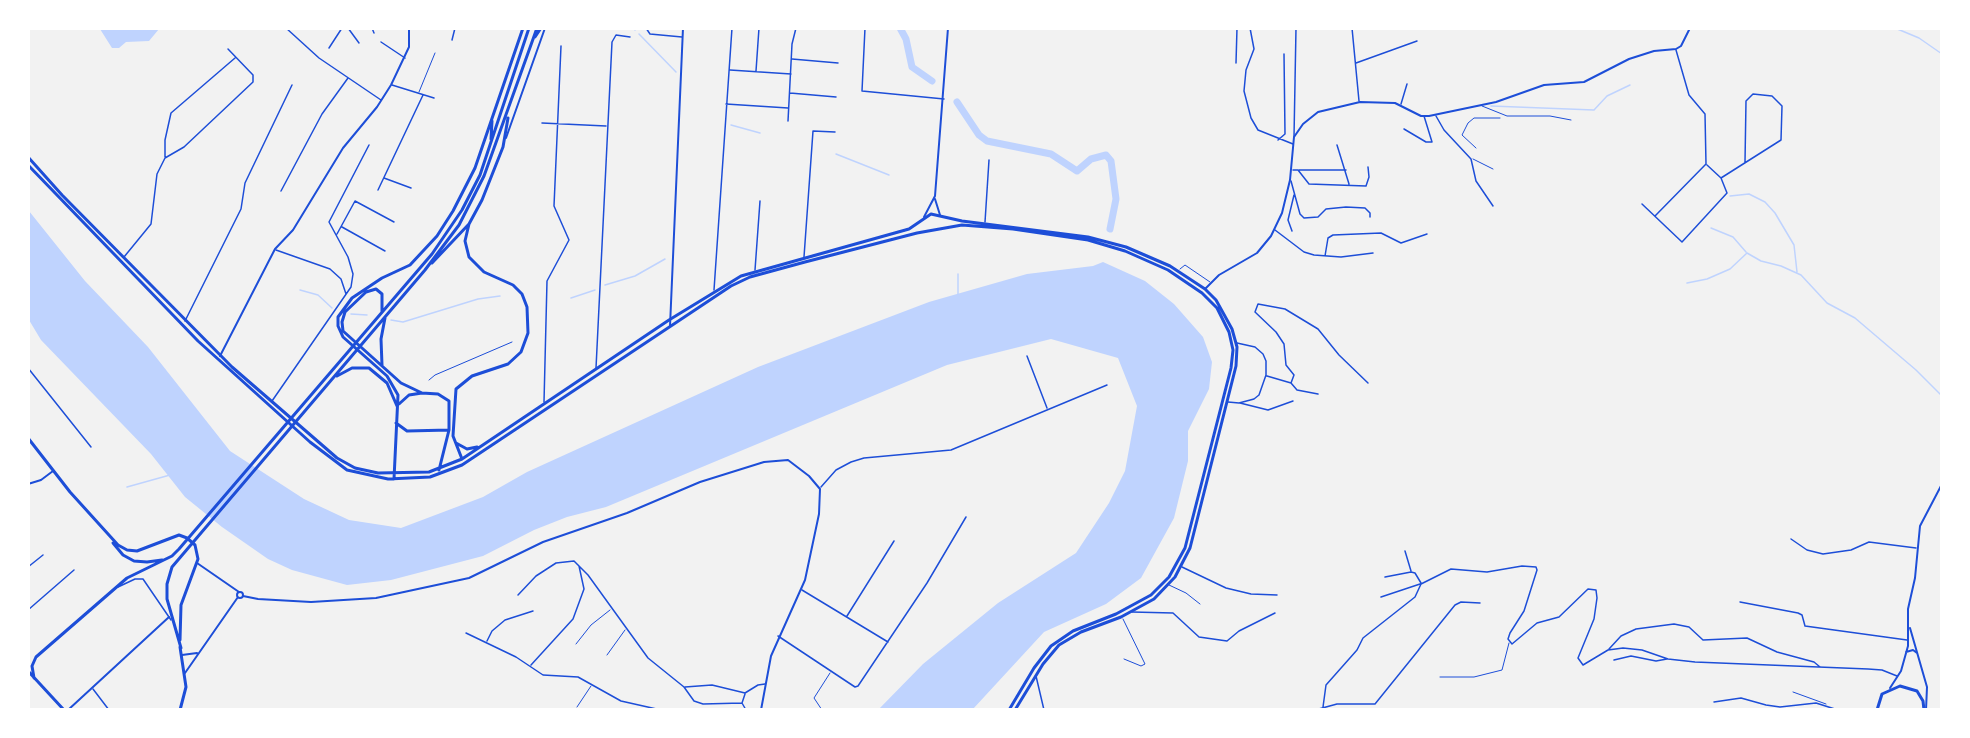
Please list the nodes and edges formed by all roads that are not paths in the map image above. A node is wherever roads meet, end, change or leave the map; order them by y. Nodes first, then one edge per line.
1 (342, 28) edge
2 (348, 28) edge
3 (372, 28) edge
4 (409, 28) edge
5 (455, 28) edge
6 (529, 28) edge
7 (541, 28) edge
8 (646, 28) edge
9 (683, 28) edge
10 (732, 28) edge
11 (759, 28) edge
12 (796, 28) edge
13 (865, 28) edge
14 (948, 28) edge
15 (1237, 28) edge
16 (1250, 28) edge
17 (1296, 28) edge
18 (1352, 28) edge
19 (1690, 28) edge
20 (288, 29) edge
21 (523, 29) edge
22 (375, 33) dead end
23 (630, 37) dead end
24 (683, 37) junction
25 (452, 40) dead end
26 (1417, 41) dead end
27 (381, 42) dead end
28 (359, 43) dead end
29 (561, 46) dead end
30 (329, 48) dead end
31 (228, 49) dead end
32 (1676, 49) junction
33 (435, 52) dead end
34 (1284, 54) dead end
35 (235, 58) junction
36 (405, 58) junction
37 (792, 59) junction
38 (838, 63) dead end
39 (1236, 63) dead end
40 (1355, 63) junction
41 (729, 70) junction
42 (756, 72) junction
43 (791, 74) junction
44 (348, 78) junction
45 (1407, 84) dead end
46 (292, 85) dead end
47 (391, 85) junction
48 (789, 93) junction
49 (418, 94) junction
50 (423, 95) junction
51 (836, 97) dead end
52 (434, 98) dead end
53 (944, 99) junction
54 (382, 101) junction
55 (1359, 102) junction
56 (726, 104) junction
57 (1401, 104) junction
58 (1480, 104) junction
59 (509, 108) junction
60 (788, 108) junction
61 (1436, 115) junction
62 (493, 117) junction
63 (1424, 117) junction
64 (1500, 118) dead end
65 (1571, 120) dead end
66 (788, 121) dead end
67 (542, 123) dead end
68 (559, 123) junction
69 (607, 126) junction
70 (1404, 129) dead end
71 (834, 132) dead end
72 (1294, 137) junction
73 (1278, 140) junction
74 (491, 142) junction
75 (1293, 144) junction
76 (369, 145) dead end
77 (1337, 145) dead end
78 (503, 147) junction
79 (1476, 148) dead end
80 (28, 157) edge
81 (165, 158) junction
82 (1471, 159) junction
83 (989, 160) dead end
84 (1745, 162) junction
85 (1706, 164) junction
86 (28, 165) edge
87 (1368, 166) dead end
88 (1493, 169) dead end
89 (1293, 170) junction
90 (1298, 170) junction
91 (1346, 170) junction
92 (1721, 177) junction
93 (383, 178) junction
94 (1290, 180) junction
95 (1349, 186) junction
96 (411, 188) dead end
97 (378, 190) dead end
98 (281, 191) dead end
99 (1294, 193) junction
100 (935, 196) junction
101 (760, 201) dead end
102 (1642, 204) dead end
103 (1493, 206) dead end
104 (940, 215) junction
105 (1655, 216) junction
106 (1370, 217) dead end
107 (923, 219) junction
108 (394, 222) dead end
109 (985, 222) junction
110 (469, 224) junction
111 (341, 226) junction
112 (939, 228) junction
113 (1275, 230) junction
114 (927, 231) junction
115 (1292, 231) dead end
116 (1427, 234) dead end
117 (337, 235) junction
118 (1114, 246) junction
119 (275, 249) junction
120 (385, 251) dead end
121 (1373, 253) dead end
122 (1324, 256) junction
123 (123, 258) junction
124 (804, 258) junction
125 (424, 270) junction
126 (755, 271) junction
127 (1177, 273) junction
128 (1210, 282) junction
129 (714, 291) junction
130 (1204, 291) junction
131 (347, 295) junction
132 (383, 315) junction
133 (669, 320) junction
134 (185, 321) junction
135 (670, 326) junction
136 (512, 342) dead end
137 (1237, 343) junction
138 (220, 356) junction
139 (1028, 356) dead end
140 (382, 367) junction
141 (28, 368) edge
142 (596, 369) junction
143 (1266, 375) junction
144 (333, 378) junction
145 (429, 380) dead end
146 (1291, 383) junction
147 (1368, 383) dead end
148 (1107, 386) dead end
149 (422, 393) junction
150 (1318, 394) dead end
151 (449, 401) junction
152 (1293, 401) dead end
153 (271, 402) junction
154 (1227, 402) junction
155 (544, 403) junction
156 (1239, 403) junction
157 (453, 406) junction
158 (398, 408) junction
159 (1047, 409) junction
160 (301, 411) junction
161 (396, 423) junction
162 (451, 430) junction
163 (28, 438) edge
164 (455, 443) junction
165 (485, 444) junction
166 (91, 447) dead end
167 (462, 459) junction
168 (455, 469) junction
169 (440, 470) junction
170 (53, 471) junction
171 (394, 474) junction
172 (394, 479) junction
173 (28, 484) edge
174 (1941, 484) edge
175 (820, 489) junction
176 (966, 517) dead end
177 (110, 538) junction
178 (1791, 538) dead end
179 (894, 541) dead end
180 (1917, 548) junction
181 (181, 551) junction
182 (1405, 551) dead end
183 (43, 555) dead end
184 (172, 556) junction
185 (197, 563) junction
186 (579, 565) junction
187 (28, 567) edge
188 (1181, 567) junction
189 (74, 570) dead end
190 (1411, 572) junction
191 (1385, 577) dead end
192 (1421, 584) junction
193 (1169, 585) junction
194 (116, 589) junction
195 (802, 590) junction
196 (239, 592) junction
197 (518, 595) dead end
198 (1277, 595) dead end
199 (243, 596) junction
200 (238, 597) junction
201 (1381, 597) dead end
202 (1740, 602) dead end
203 (1480, 603) dead end
204 (1200, 604) dead end
205 (612, 608) junction
206 (28, 610) edge
207 (532, 611) dead end
208 (1131, 612) junction
209 (1275, 614) dead end
210 (169, 616) junction
211 (846, 616) junction
212 (1121, 617) junction
213 (173, 623) junction
214 (627, 627) junction
215 (1909, 627) junction
216 (466, 633) dead end
217 (778, 636) junction
218 (1908, 640) junction
219 (487, 642) junction
220 (888, 642) junction
221 (1509, 643) junction
222 (576, 644) dead end
223 (180, 648) junction
224 (1608, 650) junction
225 (1906, 652) junction
226 (197, 653) junction
227 (182, 655) junction
228 (1918, 655) junction
229 (607, 656) dead end
230 (1124, 659) dead end
231 (1668, 659) junction
232 (1614, 660) dead end
233 (530, 666) junction
234 (1820, 667) junction
235 (28, 671) edge
236 (831, 672) junction
237 (184, 675) junction
238 (1035, 675) junction
239 (1440, 677) dead end
240 (1898, 677) junction
241 (34, 678) junction
242 (592, 684) junction
243 (766, 684) junction
244 (684, 687) junction
245 (92, 688) junction
246 (1890, 688) junction
247 (1793, 692) dead end
248 (745, 693) junction
249 (1714, 702) dead end
250 (742, 703) junction
251 (1826, 704) junction
252 (577, 707) dead end
253 (1323, 707) junction
254 (181, 709) edge
255 (66, 710) edge
256 (109, 710) edge
257 (661, 710) edge
258 (746, 710) edge
259 (761, 710) edge
260 (822, 710) edge
261 (1009, 710) edge
262 (1015, 710) edge
263 (1044, 710) edge
264 (1315, 710) edge
265 (1838, 710) edge
266 (1877, 710) edge
267 (1925, 710) edge

1 - 30 street
2 - 28 street
3 - 22 street
4 - 36 street
5 - 25 street
6 - 74 main road
7 - 59 main road
7 - 78 street
8 - 24 street
9 - 24 street
10 - 41 street
11 - 42 street
12 - 37 street
13 - 53 street
14 - 53 street
15 - 39 street
16 - 73 street
17 - 72 street
18 - 40 street
19 - 32 street
20 - 44 street
21 - 62 main road
23 - 69 street
24 - 133 street
26 - 40 street
27 - 36 street
29 - 68 street
31 - 35 street
32 - 58 street
32 - 85 street
33 - 49 lane
34 - 73 street
35 - 81 street
35 - 81 street
36 - 47 street
37 - 38 street
37 - 43 street
40 - 55 street
41 - 42 street
41 - 56 street
42 - 43 street
43 - 48 street
44 - 54 street
44 - 98 street
45 - 57 street
46 - 134 street
47 - 49 street
47 - 54 street
48 - 51 street
48 - 60 street
49 - 50 street
50 - 52 street
50 - 93 street
53 - 100 street
54 - 119 street
55 - 57 street
55 - 72 street
56 - 60 street
56 - 129 street
57 - 63 street
58 - 61 street
58 - 65 lane
59 - 78 main road
59 - 125 main road
60 - 66 street
61 - 63 street
61 - 82 street
62 - 74 main road
62 - 158 main road
63 - 70 street
64 - 79 lane
67 - 68 street
68 - 69 street
68 - 155 street
69 - 142 street
71 - 124 street
72 - 75 street
73 - 75 street
74 - 132 main road
75 - 89 street
76 - 117 street
77 - 91 street
78 - 110 main road
80 - 123 main road
81 - 123 street
82 - 88 lane
82 - 103 street
83 - 109 street
84 - 84 street
84 - 92 street
85 - 92 street
85 - 105 street
86 - 172 main road
87 - 95 street
89 - 90 street
89 - 94 street
90 - 91 street
90 - 95 street
91 - 95 street
92 - 105 street
93 - 96 street
93 - 97 street
94 - 99 street
94 - 113 street
99 - 106 street
99 - 115 street
100 - 104 street
100 - 107 street
101 - 126 street
102 - 105 street
104 - 107 main road
104 - 109 main road
104 - 112 main road
107 - 114 main road
107 - 124 main road
108 - 111 street
109 - 118 main road
110 - 125 main road
110 - 157 main road
111 - 117 street
111 - 120 street
112 - 114 main road
112 - 118 main road
113 - 122 street
113 - 128 street
114 - 135 main road
116 - 122 street
117 - 131 street
118 - 127 main road
119 - 131 street
119 - 138 street
121 - 122 street
123 - 134 main road
124 - 126 main road
125 - 132 main road
126 - 129 main road
127 - 128 lane
127 - 130 main road
128 - 130 street
129 - 133 main road
130 - 137 main road
130 - 261 main road
131 - 153 street
132 - 140 main road
132 - 140 main road
132 - 144 main road
132 - 160 main road
133 - 135 street
133 - 142 main road
134 - 138 main road
135 - 168 main road
136 - 145 lane
137 - 143 street
137 - 154 main road
138 - 153 main road
139 - 159 street
140 - 149 main road
141 - 166 street
142 - 155 main road
143 - 146 street
143 - 156 street
144 - 158 main road
144 - 160 main road
146 - 147 street
146 - 150 street
148 - 159 street
149 - 151 main road
149 - 158 main road
151 - 157 main road
151 - 162 main road
152 - 156 street
153 - 171 main road
154 - 156 street
154 - 188 main road
155 - 165 main road
157 - 162 main road
158 - 161 main road
159 - 175 street
160 - 181 main road
161 - 162 main road
161 - 171 main road
162 - 164 main road
162 - 169 main road
163 - 170 main road
164 - 165 main road
164 - 167 main road
165 - 167 main road
167 - 168 main road
167 - 169 main road
168 - 172 main road
169 - 171 main road
170 - 173 street
170 - 177 main road
171 - 172 main road
174 - 180 street
175 - 195 street
175 - 199 street
176 - 220 street
177 - 184 main road
177 - 185 main road
178 - 180 street
179 - 211 street
180 - 215 street
181 - 184 main road
181 - 213 main road
182 - 190 street
183 - 187 street
184 - 194 main road
185 - 196 street
185 - 223 main road
186 - 197 street
186 - 205 street
186 - 233 street
188 - 193 main road
188 - 198 street
189 - 206 street
190 - 191 street
190 - 192 street
192 - 201 street
192 - 221 street
192 - 253 street
193 - 204 lane
193 - 208 main road
194 - 210 street
194 - 241 main road
195 - 211 street
195 - 217 street
196 - 199 street
196 - 200 street
199 - 200 street
200 - 226 street
202 - 218 street
203 - 253 street
205 - 214 street
205 - 222 lane
207 - 219 street
208 - 209 street
208 - 212 main road
210 - 213 street
210 - 245 street
211 - 220 street
212 - 230 lane
212 - 238 main road
213 - 223 main road
214 - 229 lane
214 - 244 street
215 - 218 street
215 - 228 street
216 - 219 street
217 - 236 street
217 - 243 street
218 - 225 street
219 - 233 street
220 - 236 street
221 - 224 street
221 - 239 lane
223 - 227 main road
224 - 231 street
224 - 234 street
225 - 228 street
225 - 240 street
226 - 227 street
226 - 237 street
227 - 237 main road
228 - 267 street
231 - 232 street
231 - 234 street
233 - 242 street
234 - 240 street
235 - 241 main road
236 - 260 lane
237 - 254 main road
238 - 262 main road
238 - 263 street
240 - 246 street
241 - 255 main road
242 - 252 lane
242 - 257 street
243 - 248 street
243 - 259 street
244 - 248 street
244 - 250 street
245 - 255 street
245 - 256 street
246 - 266 main road
246 - 267 main road
247 - 251 lane
248 - 250 street
249 - 251 street
250 - 258 street
251 - 265 street
253 - 264 street

